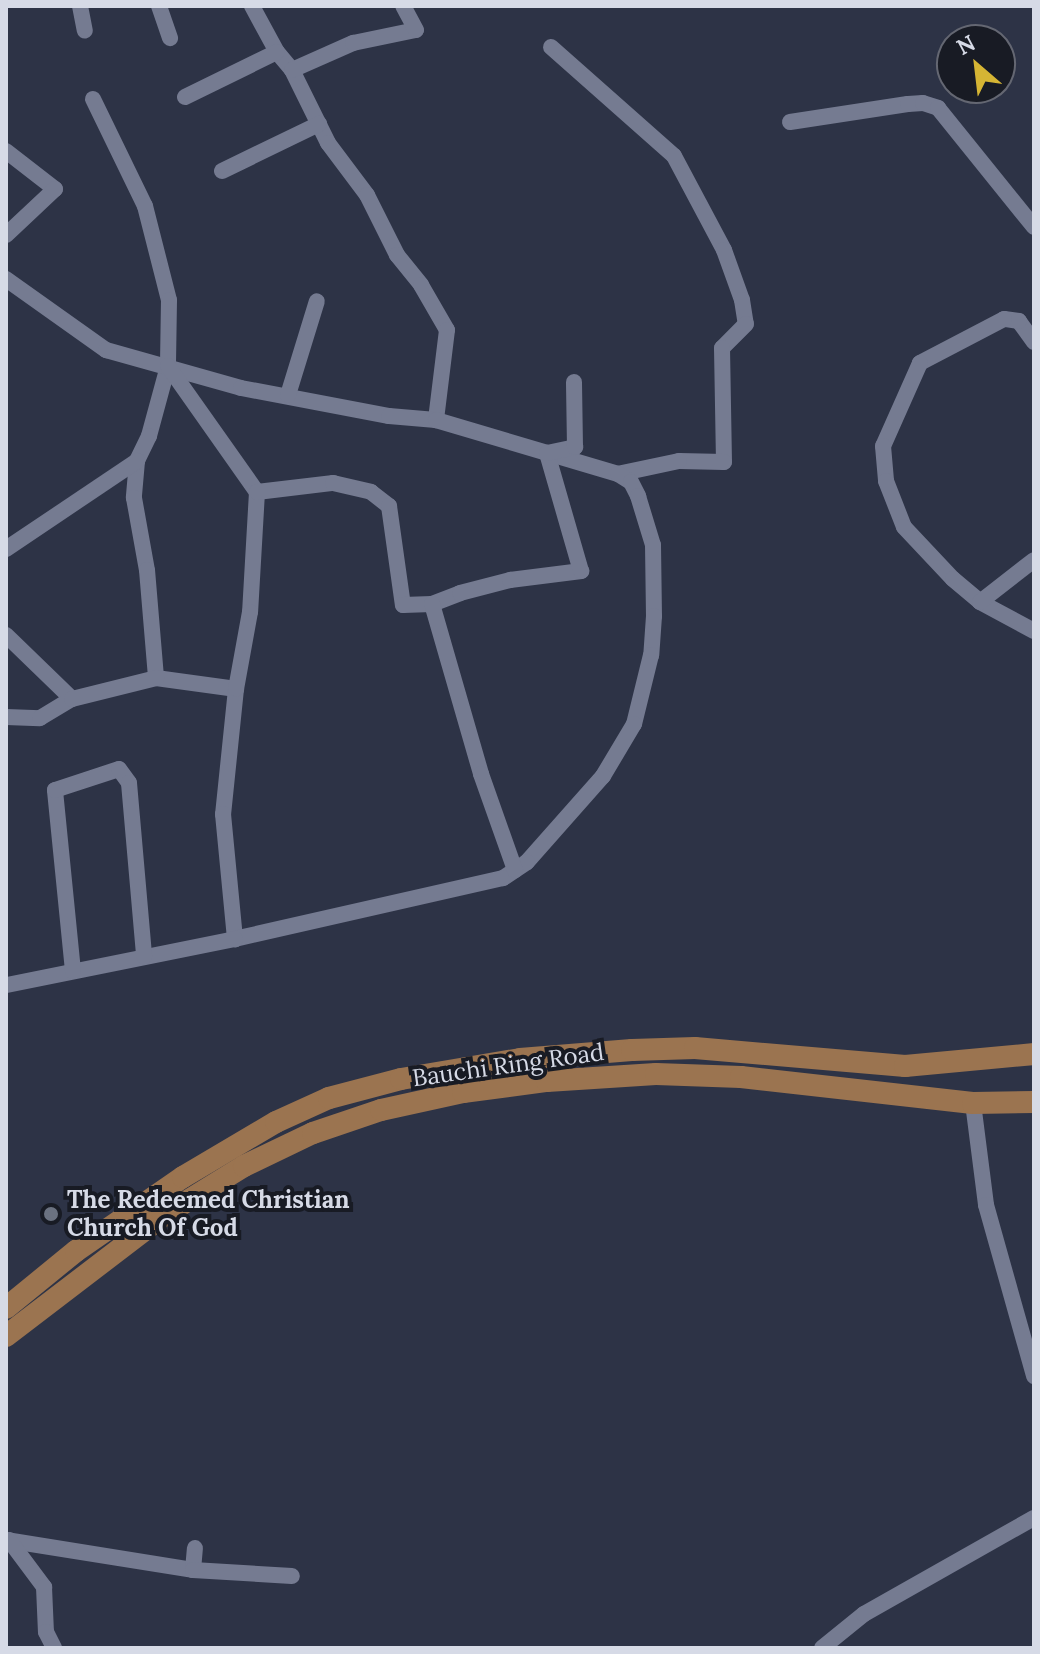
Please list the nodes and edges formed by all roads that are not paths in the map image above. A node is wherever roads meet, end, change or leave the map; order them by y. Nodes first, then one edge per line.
1 (80, 6) edge
2 (159, 6) edge
3 (252, 6) edge
4 (403, 6) edge
5 (85, 31) dead end
6 (170, 38) dead end
7 (551, 47) dead end
8 (277, 52) junction
9 (292, 70) junction
10 (185, 97) dead end
11 (93, 99) dead end
12 (790, 122) dead end
13 (319, 124) junction
14 (6, 151) edge
15 (222, 171) dead end
16 (1034, 227) edge
17 (6, 235) edge
18 (6, 279) edge
19 (317, 301) dead end
20 (1034, 342) edge
21 (168, 366) junction
22 (574, 382) dead end
23 (288, 395) junction
24 (436, 420) junction
25 (547, 453) junction
26 (137, 461) junction
27 (618, 474) junction
28 (257, 492) junction
29 (6, 549) edge
30 (1034, 560) edge
31 (980, 602) junction
32 (432, 604) junction
33 (1034, 631) edge
34 (6, 635) edge
35 (156, 678) junction
36 (236, 689) junction
37 (72, 699) junction
38 (6, 717) edge
39 (515, 870) junction
40 (235, 939) junction
41 (144, 956) junction
42 (73, 971) junction
43 (6, 985) edge
44 (1034, 1054) edge
45 (1034, 1102) edge
46 (973, 1103) junction
47 (6, 1308) edge
48 (6, 1336) edge
49 (1034, 1376) edge
50 (1034, 1518) edge
51 (7, 1540) edge
52 (195, 1548) dead end
53 (193, 1570) junction
54 (292, 1576) dead end
55 (54, 1648) edge
56 (822, 1648) edge

1 - 5 street
2 - 6 street
3 - 8 street
4 - 9 street
7 - 27 street
8 - 9 street
8 - 10 street
9 - 13 street
11 - 21 street
12 - 16 street
13 - 15 street
13 - 24 street
14 - 17 street
18 - 21 street
19 - 23 street
20 - 31 street
21 - 23 street
21 - 26 street
21 - 28 street
22 - 25 street
23 - 24 street
24 - 25 street
25 - 27 street
25 - 32 street
26 - 29 street
26 - 35 street
27 - 39 street
28 - 32 street
28 - 36 street
30 - 31 street
31 - 33 street
32 - 39 street
34 - 37 street
35 - 36 street
35 - 37 street
36 - 40 street
37 - 38 street
39 - 40 street
40 - 41 street
41 - 42 street
41 - 42 street
42 - 43 street
44 - 47 main road, Bauchi Ring Road
45 - 46 main road, Bauchi Ring Road
46 - 48 main road, Bauchi Ring Road
46 - 49 street
50 - 56 street
51 - 53 street
51 - 55 street
52 - 53 street
53 - 54 street

